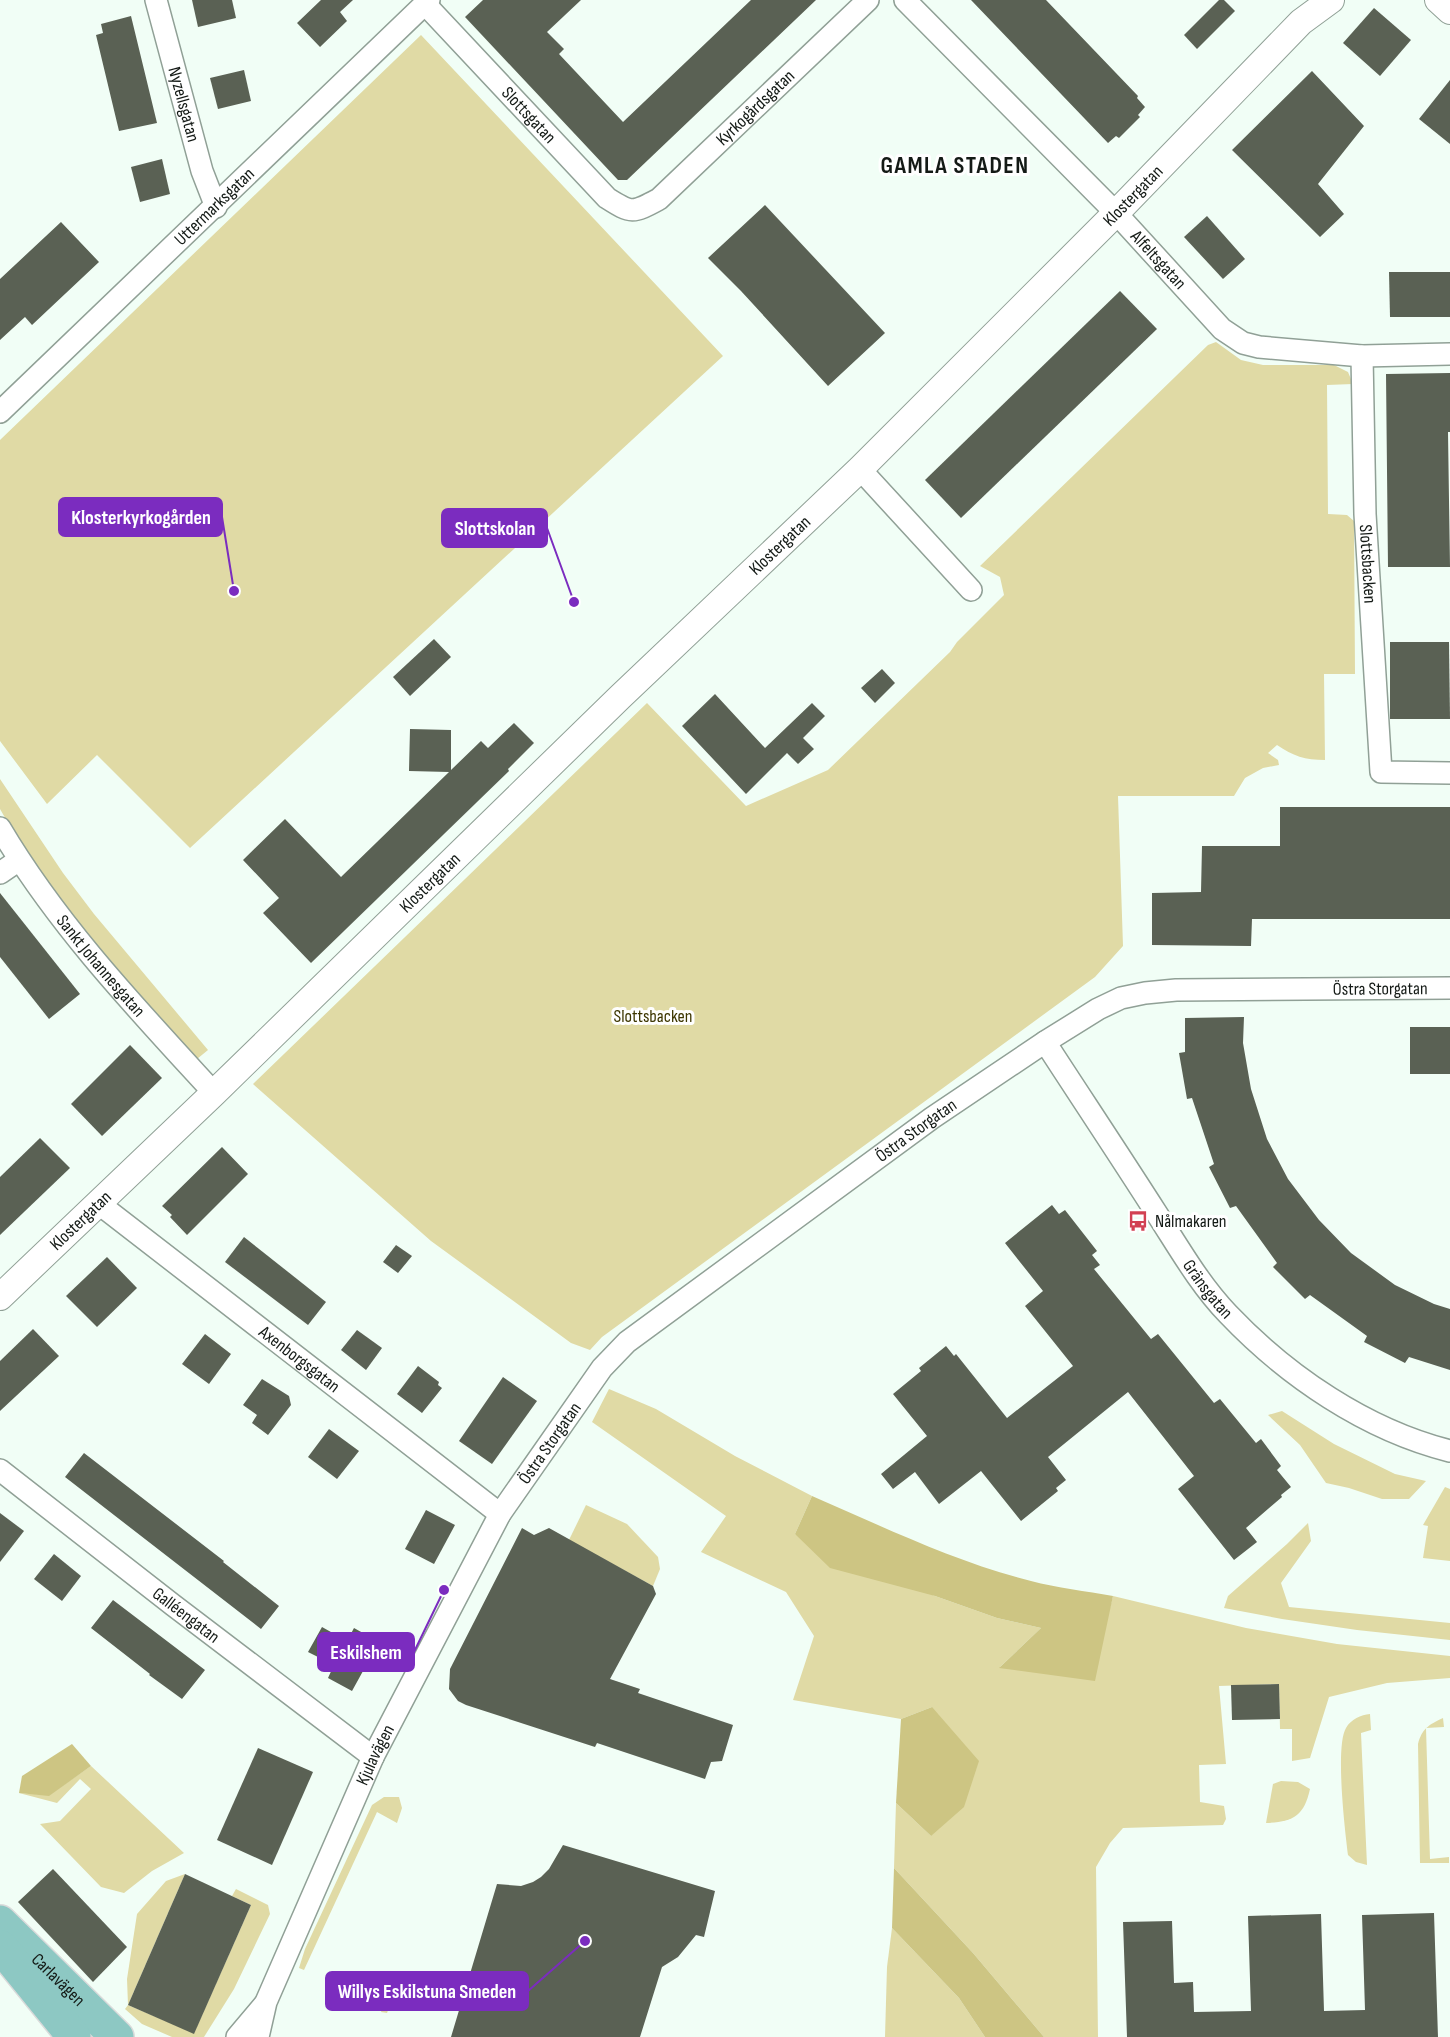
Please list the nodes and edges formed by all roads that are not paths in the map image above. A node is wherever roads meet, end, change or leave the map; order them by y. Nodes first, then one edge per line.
1 (156, 0) edge
2 (868, 0) edge
3 (905, 0) edge
4 (1314, 0) edge
5 (1331, 0) edge
6 (1438, 0) edge
7 (427, 2) edge
8 (1450, 11) edge
9 (1301, 22) junction
10 (216, 207) junction
11 (640, 209) joint
12 (1116, 213) junction
13 (1450, 354) edge
14 (1362, 356) junction
15 (0, 412) edge
16 (860, 469) junction
17 (971, 590) dead end
18 (1450, 773) edge
19 (0, 828) edge
20 (19, 860) junction
21 (0, 873) edge
22 (1450, 988) edge
23 (1045, 1042) junction
24 (214, 1093) junction
25 (98, 1203) junction
26 (0, 1298) edge
27 (1450, 1450) edge
28 (0, 1470) edge
29 (500, 1514) junction
30 (373, 1757) junction
31 (0, 1922) edge
32 (0, 1946) edge
33 (266, 2002) junction
34 (74, 2037) edge
35 (117, 2037) edge
36 (237, 2037) edge
37 (258, 2037) edge

1 - 10 street, Nyzellsgatan
2 - 11 street, Kyrkogårdsgatan
3 - 12 street, Alfeltsgatan
4 - 9 street, Klostergatan
5 - 9 street, Klostergatan
6 - 8 street
7 - 10 street, Uttermarksgatan
7 - 11 street, Slottsgatan
9 - 12 street, Klostergatan
10 - 15 street, Uttermarksgatan
12 - 14 street, Alfeltsgatan
12 - 16 street, Klostergatan
13 - 14 street, Alfeltsgatan
14 - 18 street, Slottsbacken
16 - 17 street
16 - 24 street, Klostergatan
19 - 20 street, Sankt Johannesgatan
20 - 21 street
20 - 24 street, Sankt Johannesgatan
22 - 23 street, Östra Storgatan
23 - 27 street, Gränsgatan
23 - 29 street, Östra Storgatan
24 - 25 street, Klostergatan
25 - 26 street, Klostergatan
25 - 29 street, Axenborgsgatan
28 - 30 street, Galléengatan
29 - 30 street, Kjulavägen
30 - 33 street, Kjulavägen
31 - 35 main road, Carlavägen
32 - 34 main road, Carlavägen
33 - 36 street, Kjulavägen
33 - 37 street, Kjulavägen

